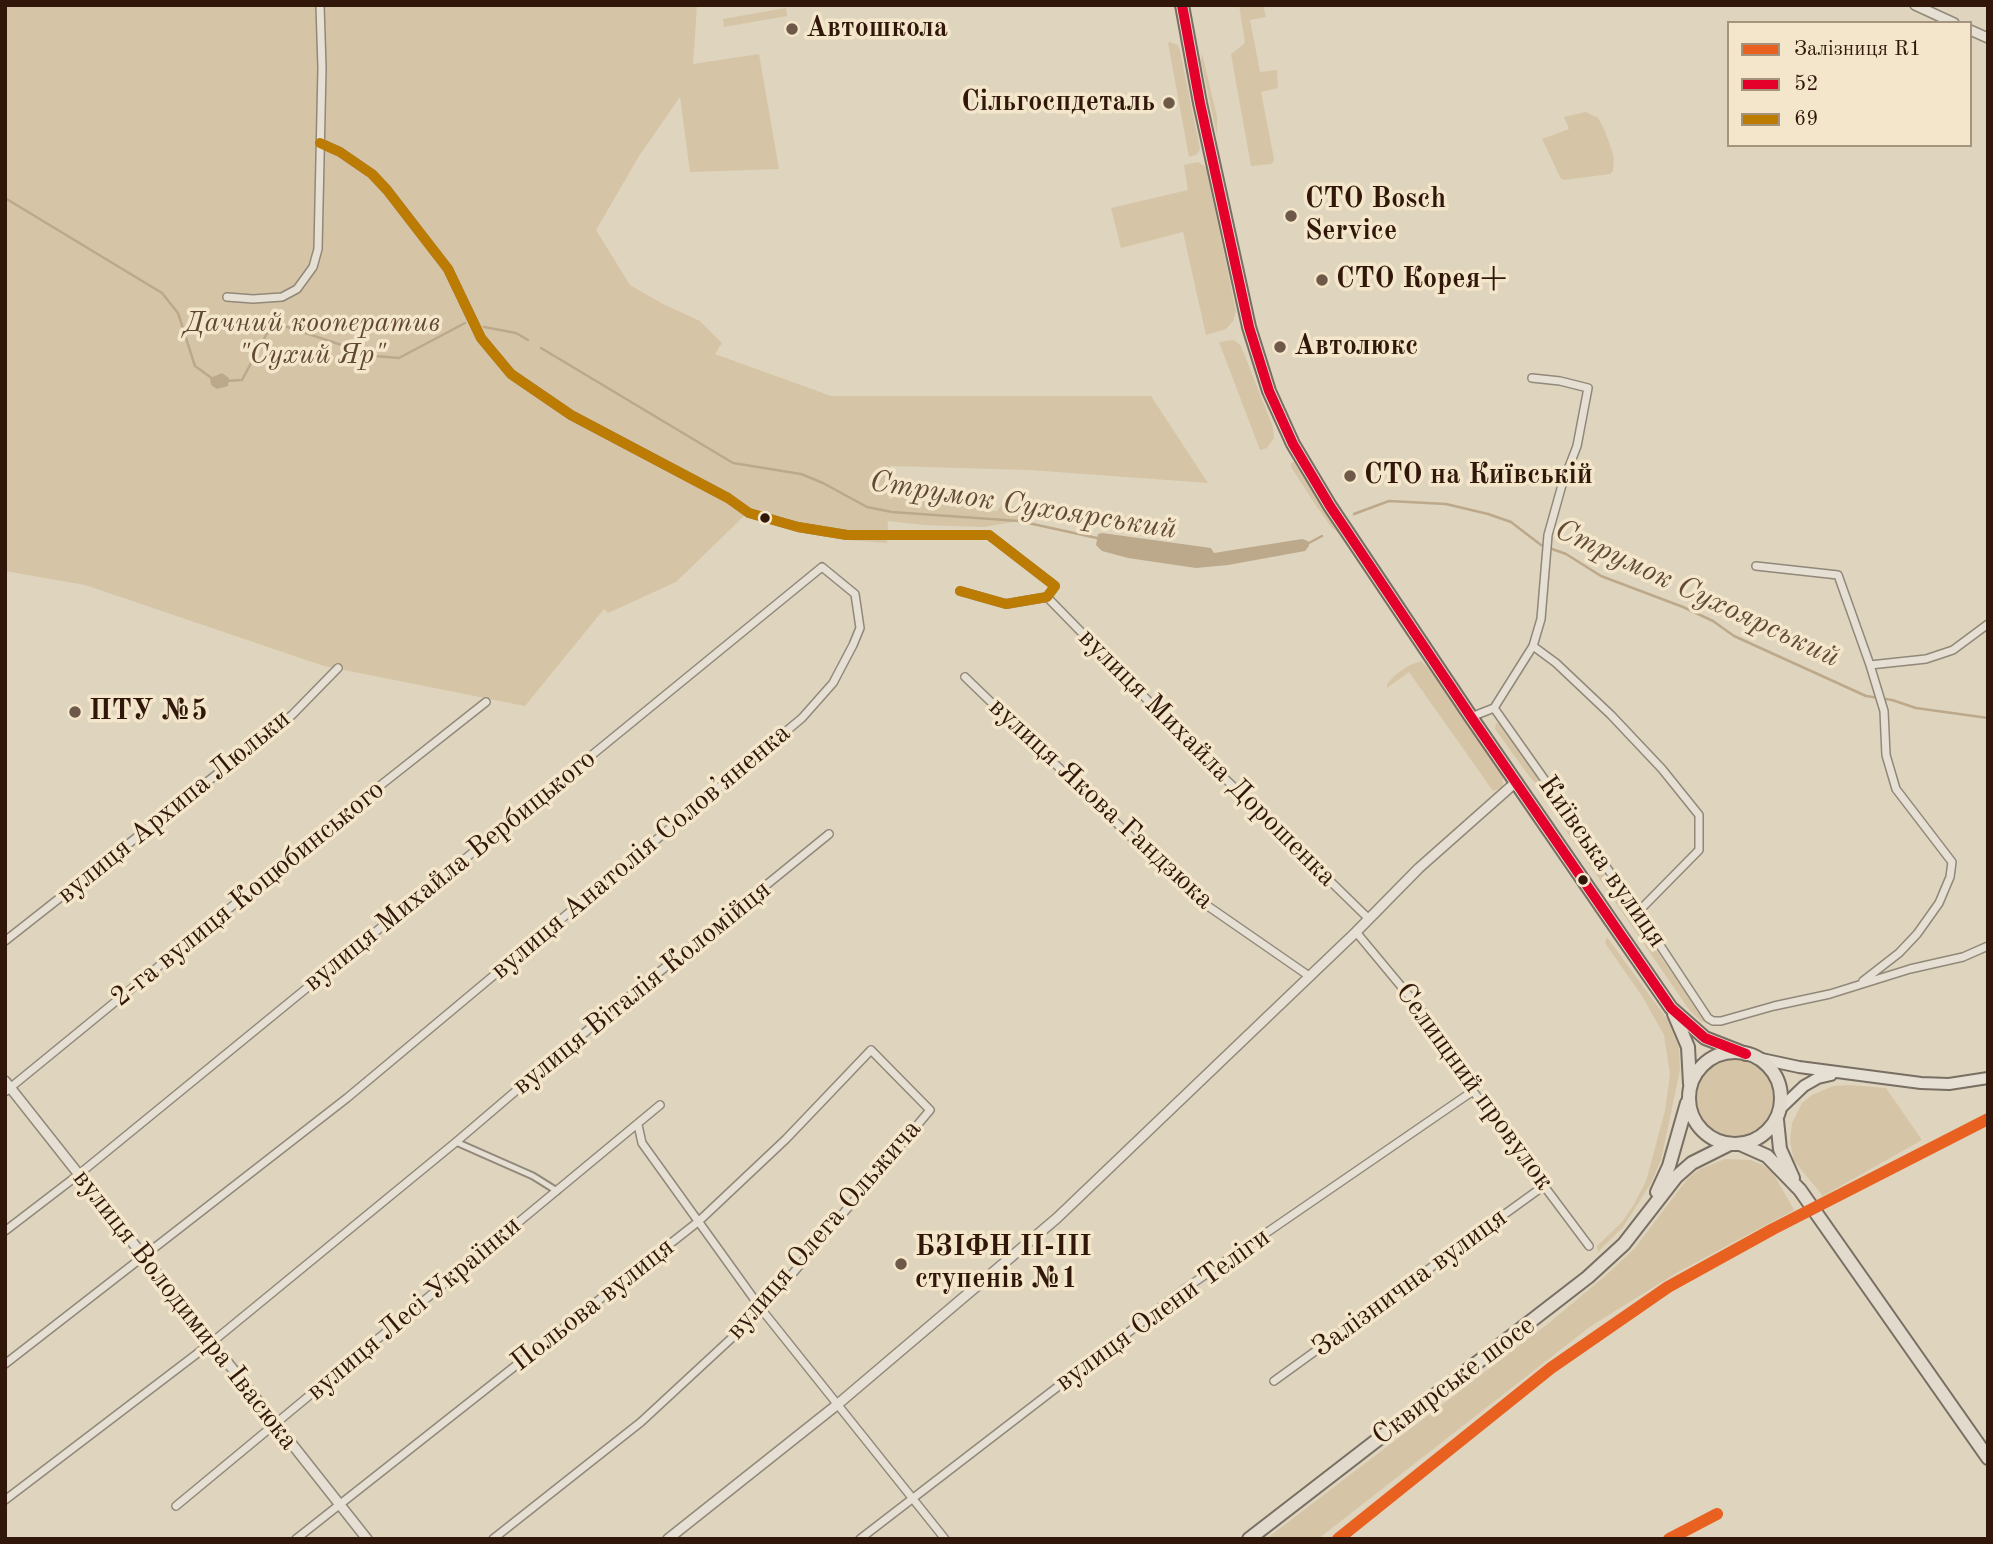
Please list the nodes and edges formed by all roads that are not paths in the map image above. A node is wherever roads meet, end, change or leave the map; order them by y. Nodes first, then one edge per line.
1 (320, 5) edge
2 (1182, 5) edge
3 (1915, 5) edge
4 (1950, 21) edge
5 (1972, 31) edge
6 (1988, 38) edge
7 (320, 143) junction
8 (227, 296) dead end
9 (1532, 378) dead end
10 (1756, 566) dead end
11 (822, 567) joint
12 (960, 591) dead end
13 (1047, 597) junction
14 (1988, 624) edge
15 (1533, 646) junction
16 (1870, 665) junction
17 (338, 668) dead end
18 (965, 677) dead end
19 (486, 702) dead end
20 (1494, 708) junction
21 (1471, 718) junction
22 (1516, 782) junction
23 (829, 834) dead end
24 (1638, 912) junction
25 (1368, 918) junction
26 (1356, 932) junction
27 (5, 941) edge
28 (1988, 946) edge
29 (1309, 976) junction
30 (1857, 986) junction
31 (1671, 1008) junction
32 (871, 1050) joint
33 (1751, 1056) junction
34 (1841, 1073) junction
35 (1988, 1078) edge
36 (7, 1087) edge
37 (1473, 1091) junction
38 (1689, 1093) junction
39 (660, 1105) dead end
40 (1779, 1114) junction
41 (638, 1125) junction
42 (456, 1142) junction
43 (1735, 1144) junction
44 (78, 1175) junction
45 (1545, 1185) junction
46 (1800, 1190) junction
47 (557, 1191) junction
48 (1648, 1211) junction
49 (699, 1221) junction
50 (5, 1230) edge
51 (1589, 1246) dead end
52 (144, 1257) junction
53 (762, 1310) junction
54 (211, 1343) junction
55 (5, 1364) edge
56 (1274, 1381) dead end
57 (838, 1404) junction
58 (275, 1424) junction
59 (1988, 1458) edge
60 (914, 1497) junction
61 (5, 1500) edge
62 (340, 1505) junction
63 (177, 1506) dead end
64 (296, 1539) edge
65 (367, 1539) edge
66 (493, 1539) edge
67 (668, 1539) edge
68 (860, 1539) edge
69 (945, 1539) edge
70 (1250, 1539) edge

1 - 7 street
2 - 21 main road, Київська вулиця
3 - 4 street
5 - 6 street
7 - 8 street
7 - 13 street
9 - 15 street
10 - 16 street
11 - 44 street, вулиця Михайла Вербицького
11 - 52 street, вулиця Анатолія Соловʼяненка
12 - 13 street
13 - 25 street, вулиця Михайла Дорошенка
14 - 16 street
15 - 20 street
15 - 24 street
16 - 30 street
17 - 27 street, вулиця Архипа Люльки
18 - 29 street, вулиця Якова Гандзюка
19 - 36 street, 2-га вулиця Коцюбинського
20 - 21 street
20 - 24 street, Київська вулиця
21 - 22 main road, Київська вулиця
22 - 25 street
22 - 31 main road, Київська вулиця
23 - 42 street, вулиця Віталія Коломійця
24 - 30 street, Київська вулиця
25 - 26 street
26 - 29 street
26 - 37 street, Селищний провулок
28 - 30 street
29 - 57 street
31 - 33 main road, Київська вулиця
31 - 38 main road, Київська вулиця
32 - 49 street, Польова вулиця
32 - 53 street, вулиця Олега Ольжича
33 - 34 main road
33 - 38 main road
33 - 40 main road
34 - 35 main road
34 - 40 main road
36 - 44 street, вулиця Володимира Івасюка
37 - 45 street, Селищний провулок
37 - 60 street, вулиця Олени Теліги
38 - 43 main road
38 - 48 main road, Сквирське шосе
39 - 41 street, вулиця Лесі Українки
40 - 43 main road
40 - 46 main road
41 - 47 street, вулиця Лесі Українки
41 - 49 street
42 - 47 street
42 - 54 street, вулиця Віталія Коломійця
43 - 46 main road
43 - 48 main road, Сквирське шосе
44 - 50 street, вулиця Михайла Вербицького
44 - 52 street, вулиця Володимира Івасюка
45 - 51 street, Селищний провулок
45 - 56 street, Залізнична вулиця
46 - 59 main road
47 - 58 street, вулиця Лесі Українки
48 - 70 main road, Сквирське шосе
49 - 53 street
49 - 62 street, Польова вулиця
52 - 54 street, вулиця Володимира Івасюка
52 - 55 street, вулиця Анатолія Соловʼяненка
53 - 57 street
53 - 66 street, вулиця Олега Ольжича
54 - 58 street, вулиця Володимира Івасюка
54 - 61 street, вулиця Віталія Коломійця
57 - 60 street
57 - 67 street
58 - 62 street, вулиця Володимира Івасюка
58 - 63 street, вулиця Лесі Українки
60 - 68 street, вулиця Олени Теліги
60 - 69 street
62 - 64 street, Польова вулиця
62 - 65 street, вулиця Володимира Івасюка

